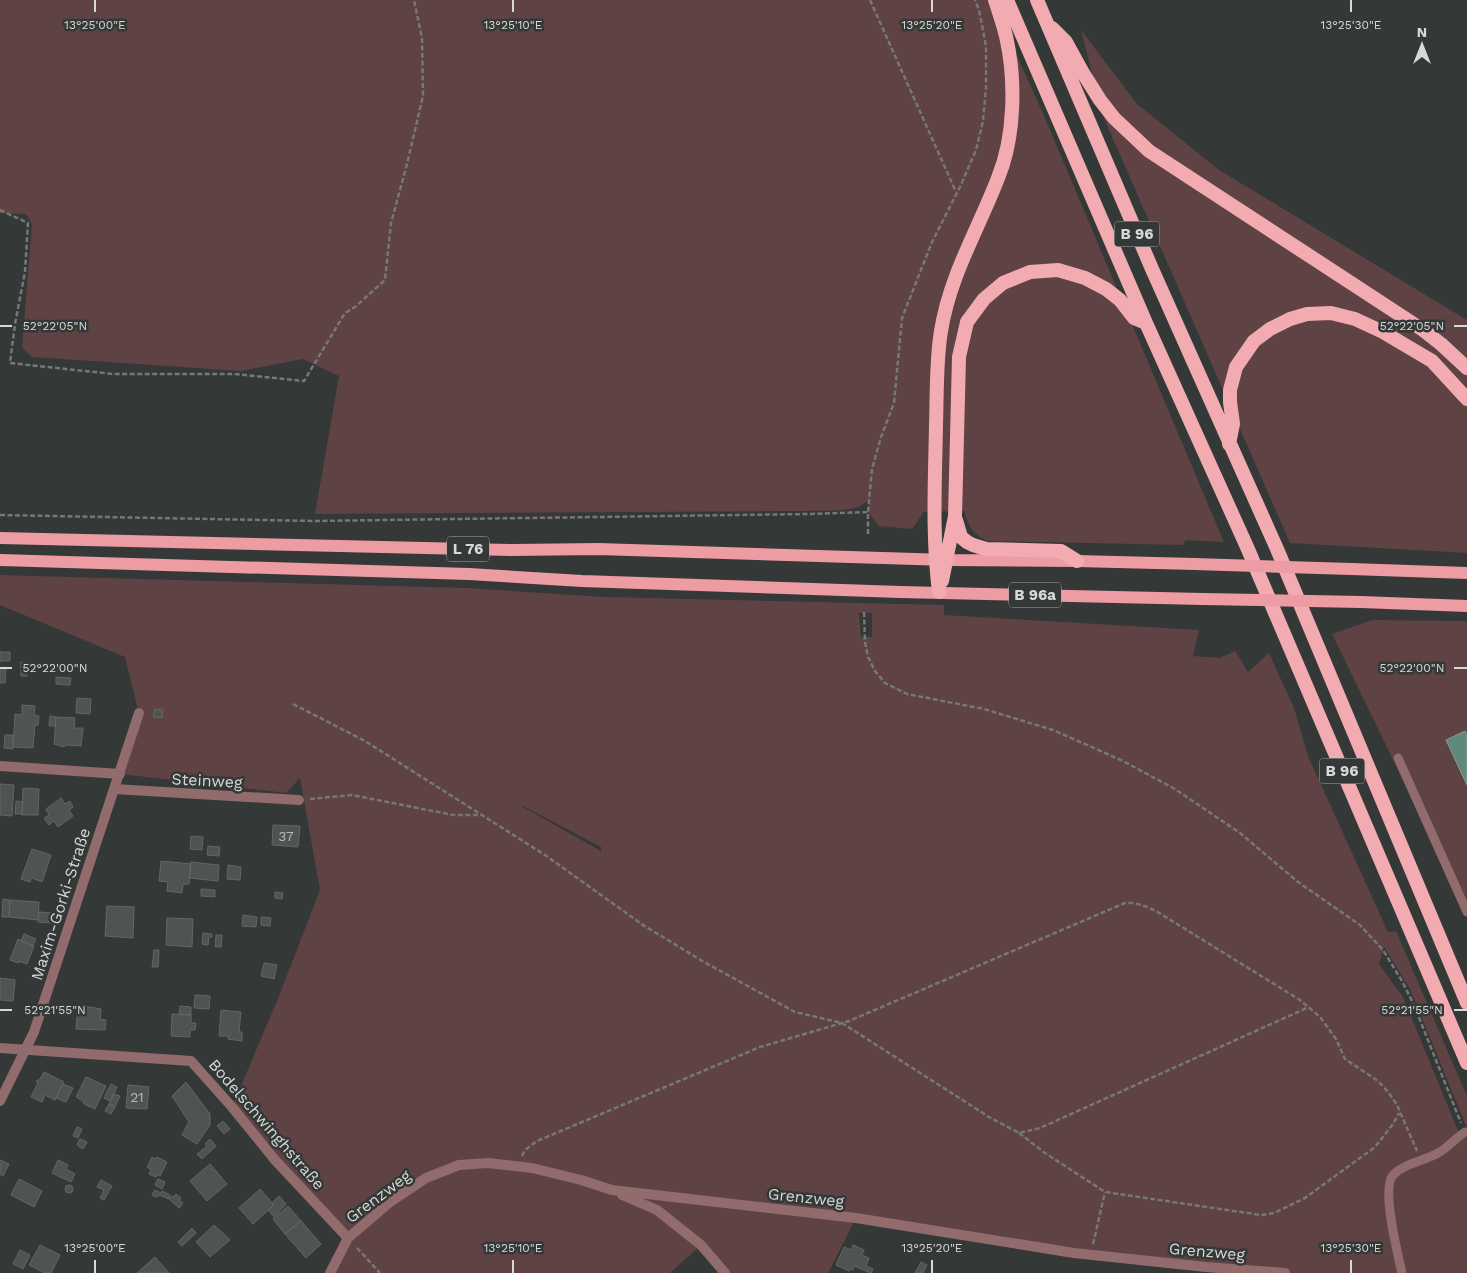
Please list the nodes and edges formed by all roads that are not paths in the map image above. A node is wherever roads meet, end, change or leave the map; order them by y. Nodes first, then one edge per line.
1 (995, 0) edge
2 (1007, 0) edge
3 (1037, 0) edge
4 (1047, 24) junction
5 (1146, 322) junction
6 (1467, 368) edge
7 (1467, 398) edge
8 (1229, 444) junction
9 (955, 516) junction
10 (0, 538) edge
11 (0, 560) edge
12 (941, 560) junction
13 (1077, 561) junction
14 (1467, 573) edge
15 (939, 592) junction
16 (1467, 606) edge
17 (139, 713) dead end
18 (1398, 758) dead end
19 (0, 766) edge
20 (120, 774) junction
21 (114, 789) junction
22 (299, 800) road end
23 (1467, 912) edge
24 (1467, 1003) edge
25 (0, 1048) edge
26 (25, 1050) junction
27 (1467, 1063) edge
28 (0, 1101) edge
29 (1465, 1132) road end
30 (612, 1190) junction
31 (348, 1238) junction
32 (1205, 1270) edge
33 (330, 1273) edge
34 (725, 1273) edge
35 (1285, 1273) edge
36 (1402, 1273) edge

1 - 12 highway
2 - 5 highway, B 96
3 - 4 highway, B 96
4 - 6 highway
4 - 8 highway, B 96
5 - 9 highway
5 - 27 highway, B 96
7 - 8 highway
8 - 24 highway, B 96
9 - 12 highway
9 - 13 highway
10 - 12 main road, L 76
11 - 15 main road, L 76
12 - 13 main road
12 - 15 highway
13 - 14 main road, bridge
15 - 16 main road, B 96a, bridge
17 - 20 street, Maxim-Gorki-Straße
18 - 23 lane
19 - 20 street
20 - 21 street, Maxim-Gorki-Straße
21 - 22 street, Steinweg
21 - 26 street, Maxim-Gorki-Straße
25 - 26 street, Bodelschwinghstraße
26 - 28 street, Maxim-Gorki-Straße
26 - 31 street, Bodelschwinghstraße
29 - 36 lane
30 - 31 street, Grenzweg
30 - 32 street, Grenzweg
30 - 34 street
31 - 33 street
32 - 35 street, Grenzweg

